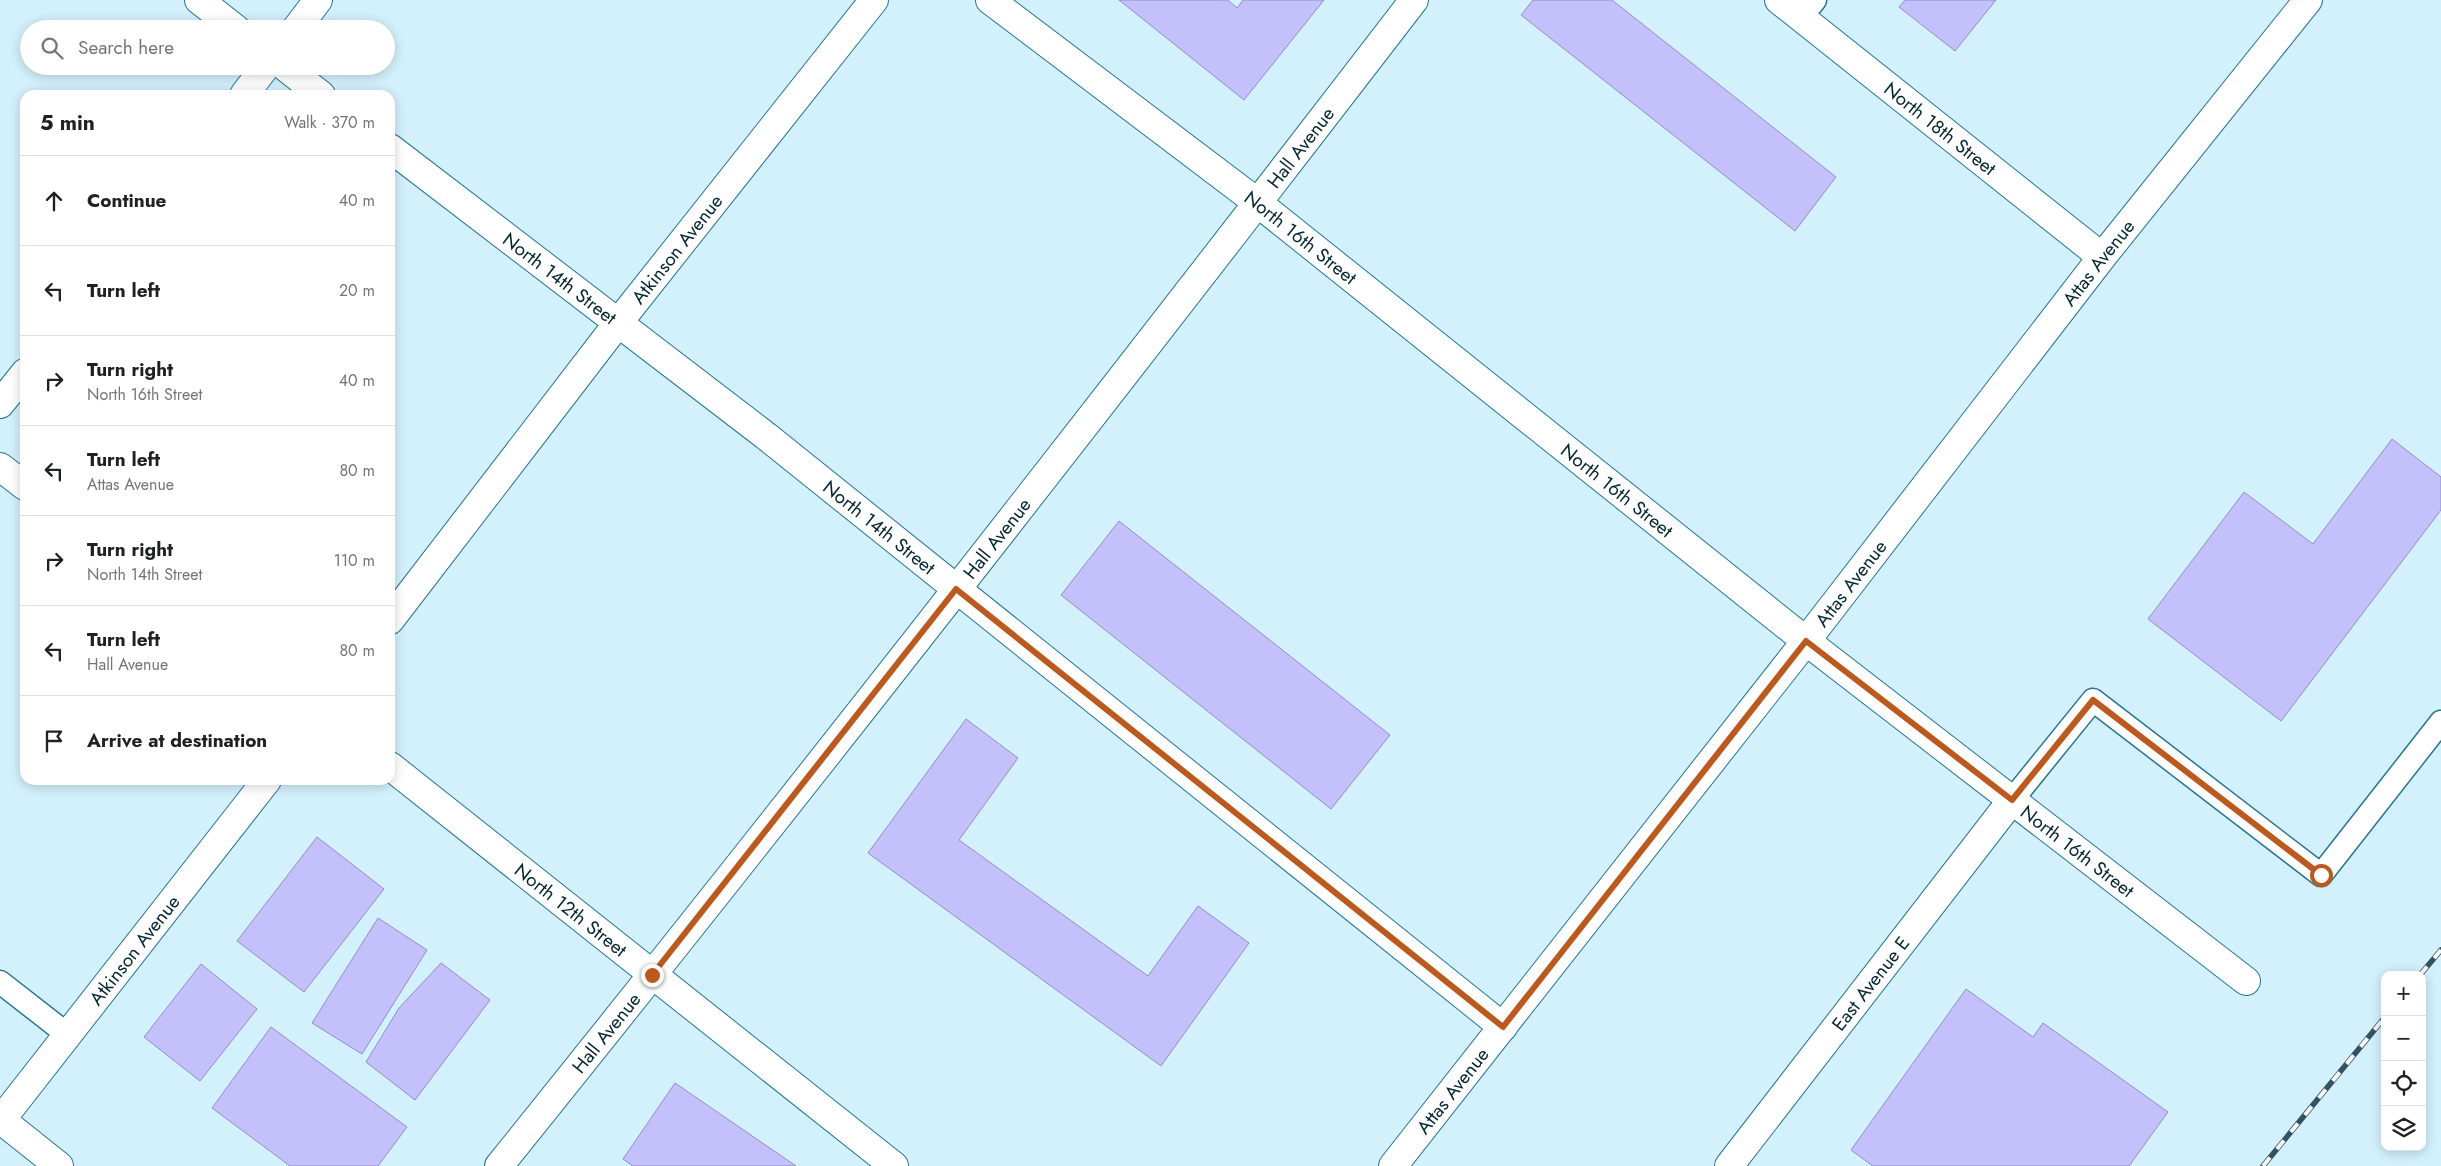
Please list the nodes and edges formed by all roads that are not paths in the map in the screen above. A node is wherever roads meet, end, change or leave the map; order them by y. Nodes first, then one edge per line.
1 (199, 0) edge
2 (318, 0) edge
3 (874, 0) edge
4 (990, 0) edge
5 (1414, 0) edge
6 (1779, 0) edge
7 (2308, 0) edge
8 (1808, 9) edge
9 (225, 20) edge
10 (303, 20) edge
11 (259, 75) edge
12 (295, 75) edge
13 (248, 90) edge
14 (315, 90) edge
15 (395, 152) edge
16 (1258, 203) junction
17 (2102, 257) junction
18 (618, 323) junction
19 (20, 379) edge
20 (0, 404) edge
21 (0, 467) edge
22 (20, 482) edge
23 (956, 589) junction
24 (395, 613) edge
25 (1806, 641) junction
26 (2441, 722) edge
27 (395, 770) edge
28 (263, 785) edge
29 (2012, 800) junction
30 (652, 975) junction
31 (2246, 981) dead end
32 (0, 982) edge
33 (1503, 1027) junction
34 (68, 1035) junction
35 (1, 1120) edge
36 (59, 1166) edge
37 (499, 1166) edge
38 (894, 1166) edge
39 (1393, 1166) edge
40 (1729, 1166) edge

1 - 9 street
2 - 10 street
3 - 18 street, Atkinson Avenue
4 - 16 street, North 16th Street
5 - 16 street, Hall Avenue
6 - 8 street, North 18th Street
7 - 17 street, Attas Avenue
8 - 17 street, North 18th Street
11 - 13 street
12 - 14 street
15 - 18 street, North 14th Street
16 - 23 street, Hall Avenue
16 - 25 street, North 16th Street
17 - 25 street, Attas Avenue
18 - 23 street, North 14th Street
18 - 24 street, Atkinson Avenue
19 - 20 street
21 - 22 street
23 - 30 street, Hall Avenue
23 - 33 street, North 14th Street
25 - 29 street, North 16th Street
25 - 33 street, Attas Avenue
26 - 29 lane
27 - 30 street, North 12th Street
28 - 34 street, Atkinson Avenue
29 - 31 street, North 16th Street
29 - 40 street, East Avenue E
30 - 37 street, Hall Avenue
30 - 38 street, North 12th Street
32 - 34 lane
33 - 39 street, Attas Avenue
34 - 35 street, Atkinson Avenue
35 - 36 street

